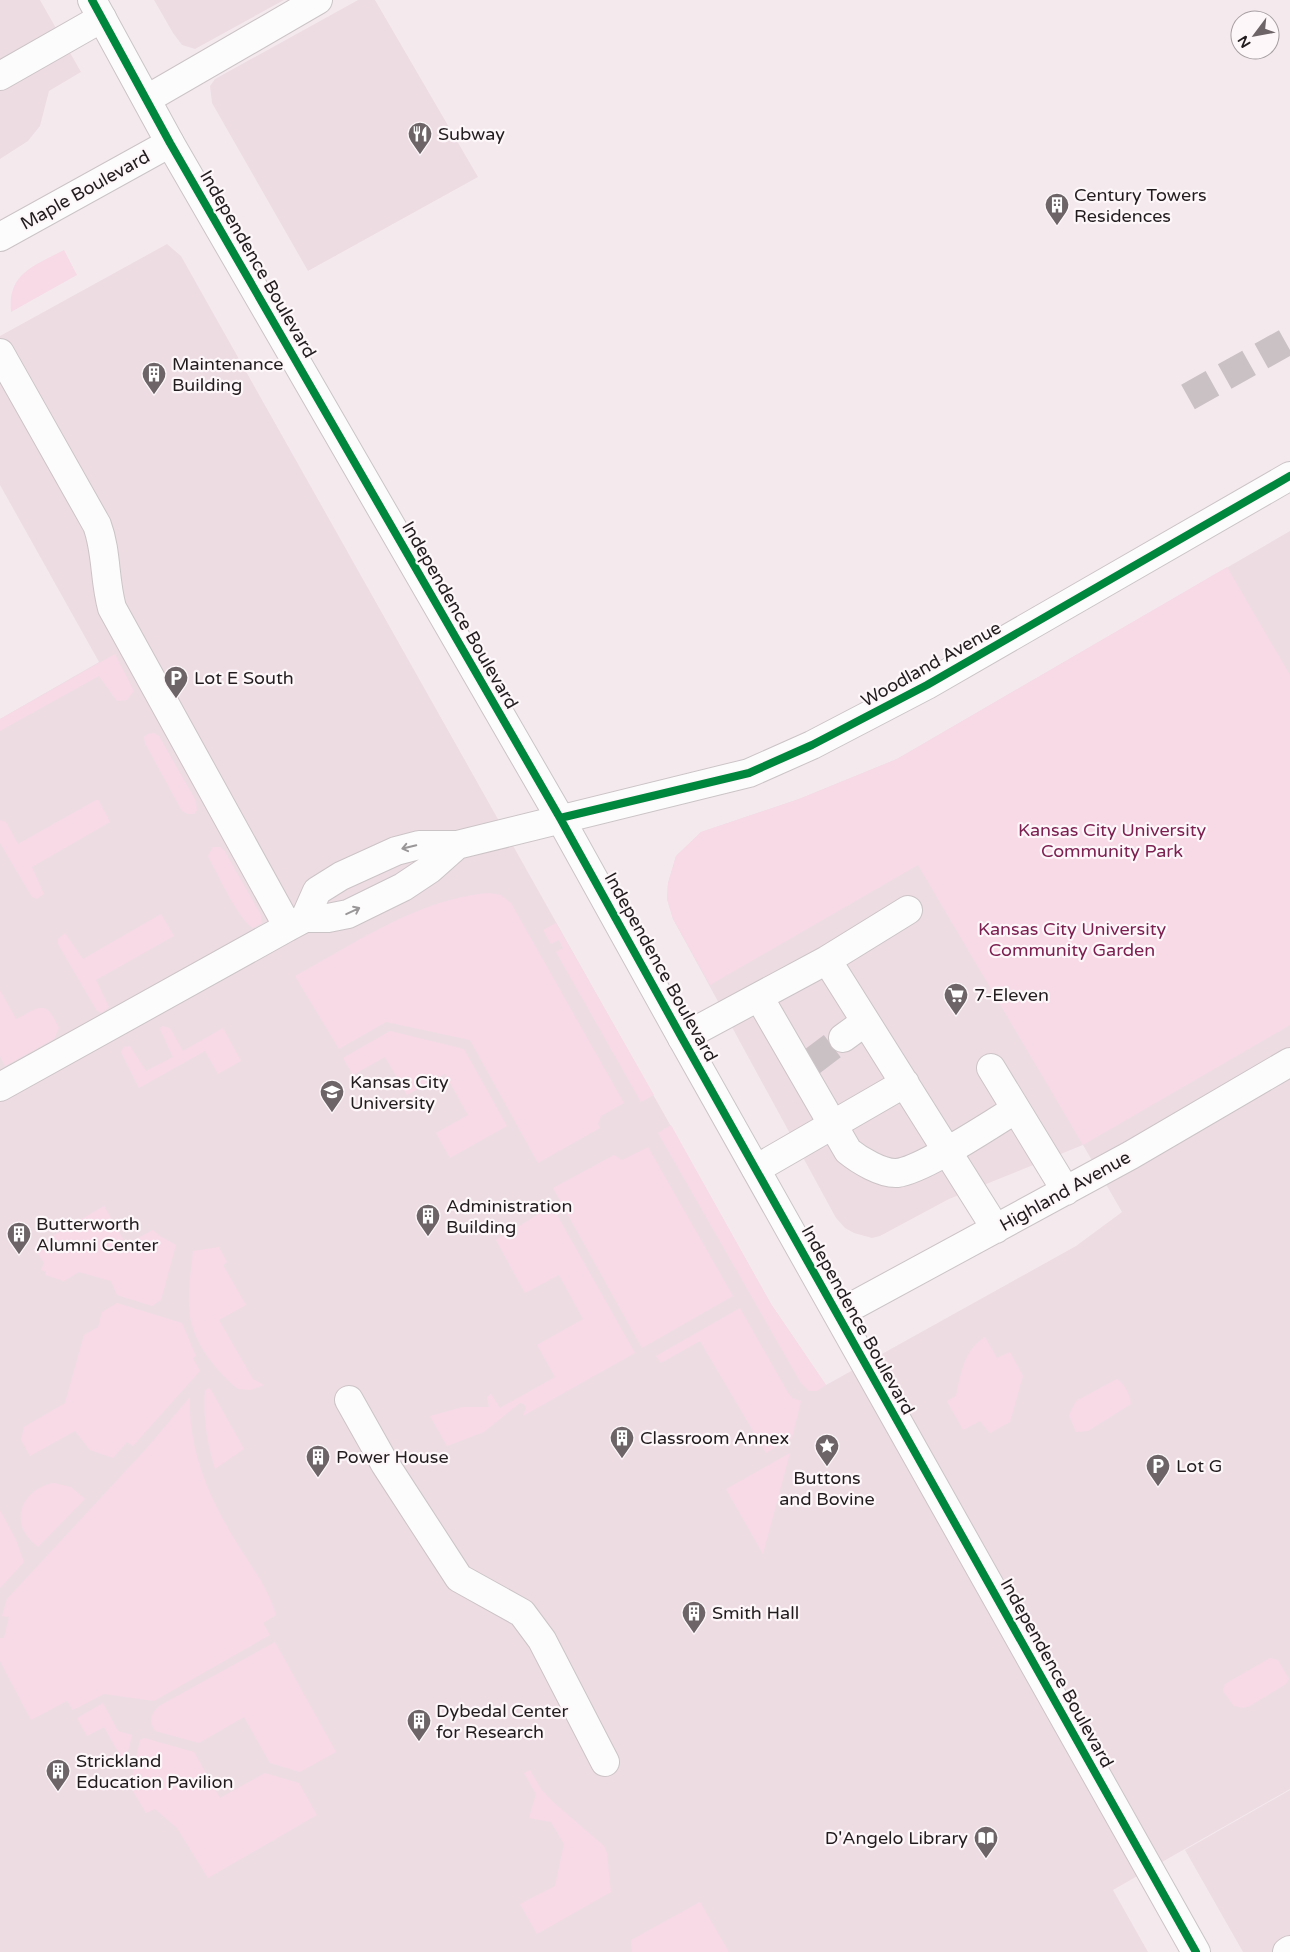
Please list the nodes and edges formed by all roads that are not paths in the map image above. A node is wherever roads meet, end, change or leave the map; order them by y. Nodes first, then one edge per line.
1 (318, 0) edge
2 (97, 9) edge
3 (0, 76) edge
4 (146, 99) junction
5 (170, 143) junction
6 (0, 237) edge
7 (0, 353) edge
8 (1290, 476) edge
9 (560, 818) junction
10 (457, 844) junction
11 (908, 910) dead end
12 (297, 923) junction
13 (827, 960) junction
14 (759, 997) junction
15 (866, 1022) junction
16 (682, 1038) junction
17 (843, 1038) tunnel mouth
18 (1290, 1062) edge
19 (991, 1068) dead end
20 (905, 1083) junction
21 (0, 1087) edge
22 (1016, 1109) junction
23 (833, 1125) junction
24 (948, 1149) junction
25 (756, 1169) junction
26 (1066, 1191) junction
27 (996, 1229) junction
28 (838, 1314) junction
29 (349, 1400) dead end
30 (605, 1762) dead end
31 (1196, 1952) edge

1 - 4 main road
2 - 3 main road
2 - 4 main road, Independence Boulevard
4 - 5 main road, Independence Boulevard
5 - 6 main road, Maple Boulevard
5 - 9 main road, Independence Boulevard
7 - 12 main road
8 - 9 main road, Woodland Avenue
9 - 10 main road, Woodland Avenue
9 - 16 main road, Independence Boulevard
12 -> 10 main road
10 -> 12 main road, Woodland Avenue
11 - 13 main road
12 - 21 main road
13 - 14 main road
13 - 15 main road
14 - 16 main road
14 - 23 main road
15 - 17 main road
15 - 20 main road
16 - 25 main road, Independence Boulevard
18 - 26 main road, Highland Avenue
19 - 22 main road
20 - 23 main road
20 - 24 main road
22 - 24 main road
22 - 26 main road
23 - 24 main road
23 - 25 main road
24 - 27 main road
25 - 28 main road, Independence Boulevard
26 - 27 main road, Highland Avenue
27 - 28 main road, Highland Avenue
28 - 31 main road, Independence Boulevard
29 - 30 main road

